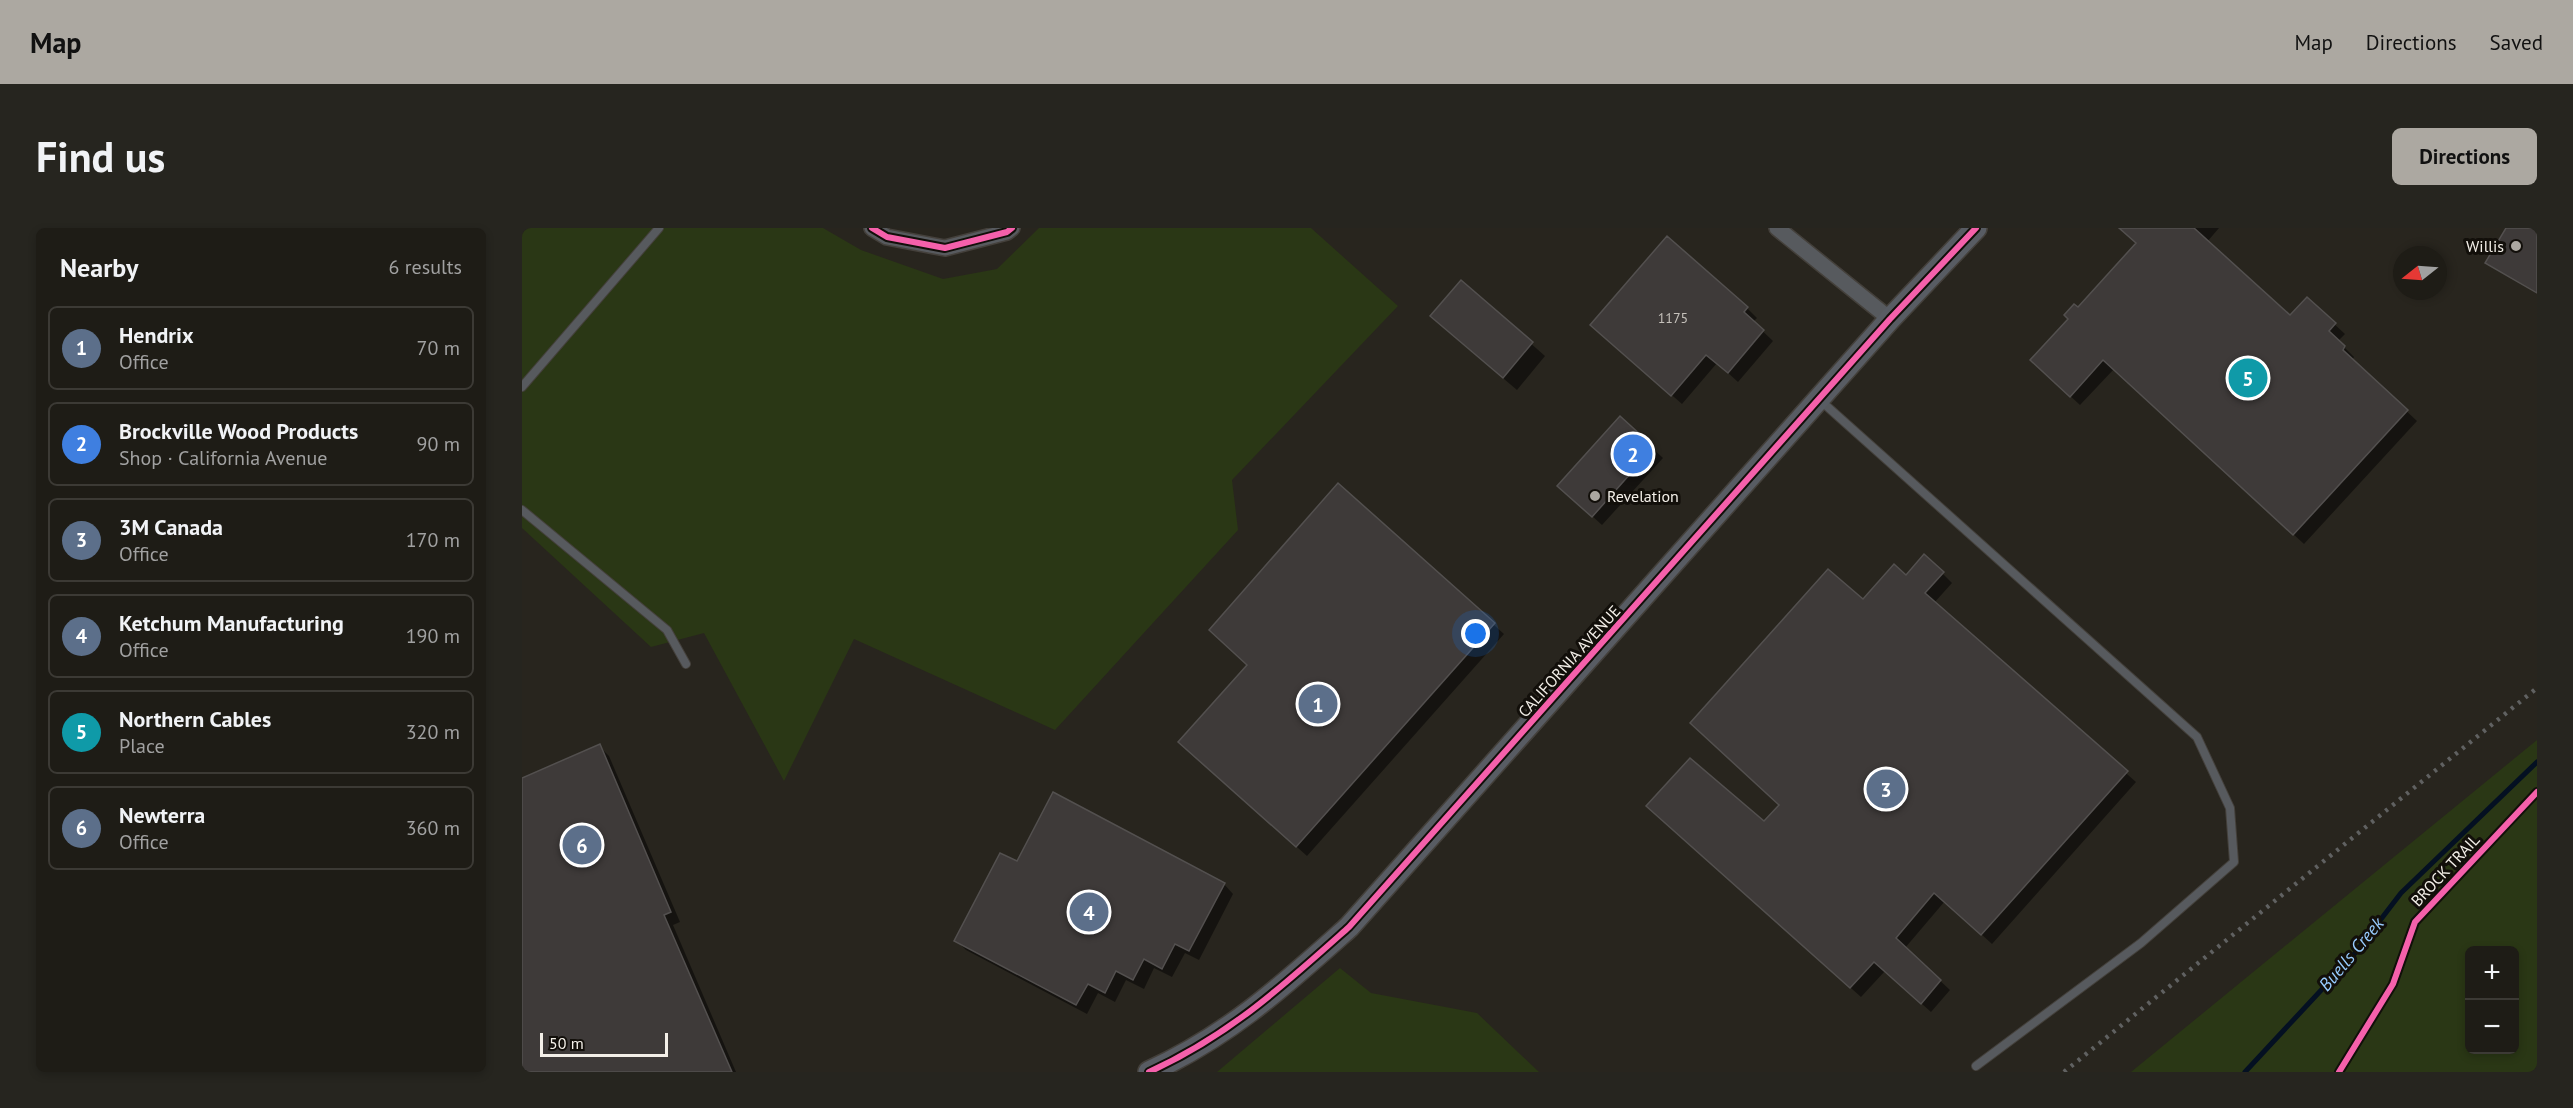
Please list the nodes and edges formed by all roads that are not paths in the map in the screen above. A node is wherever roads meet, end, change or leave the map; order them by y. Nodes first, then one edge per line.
1 (659, 228) edge
2 (872, 228) edge
3 (1012, 228) edge
4 (1778, 228) edge
5 (1976, 228) edge
6 (1890, 320) junction
7 (522, 387) edge
8 (1820, 400) junction
9 (522, 510) edge
10 (686, 664) dead end
11 (1976, 1066) dead end
12 (1149, 1072) edge

1 - 7 lane
2 - 3 street
4 - 6 street
5 - 6 street, CALIFORNIA AVENUE
6 - 8 street, CALIFORNIA AVENUE
8 - 11 lane
8 - 12 street, CALIFORNIA AVENUE
9 - 10 lane

